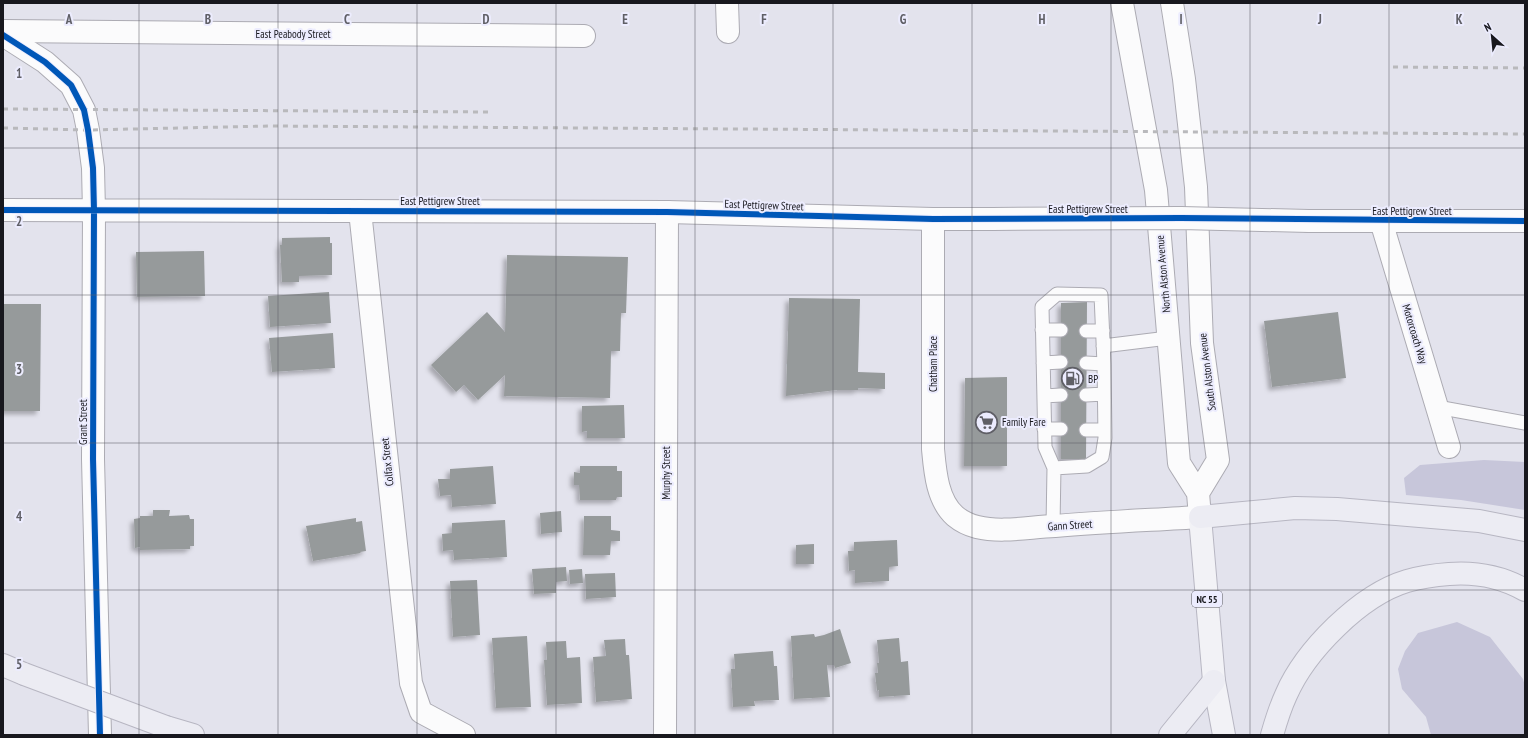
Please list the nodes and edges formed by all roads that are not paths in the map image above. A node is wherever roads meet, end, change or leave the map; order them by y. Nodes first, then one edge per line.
1 (727, 3) edge
2 (1122, 3) edge
3 (1172, 3) edge
4 (728, 32) dead end
5 (3, 33) edge
6 (584, 36) dead end
7 (3, 210) edge
8 (94, 211) junction
9 (360, 211) junction
10 (667, 212) junction
11 (933, 219) junction
12 (1381, 221) junction
13 (1525, 221) edge
14 (1042, 330) junction
15 (1061, 330) dead end
16 (1086, 331) dead end
17 (1103, 331) junction
18 (1168, 338) junction
19 (1103, 346) junction
20 (1061, 362) dead end
21 (1043, 363) junction
22 (1086, 363) dead end
23 (1104, 364) junction
24 (1086, 394) dead end
25 (1104, 394) junction
26 (1061, 395) dead end
27 (1044, 396) junction
28 (1437, 407) junction
29 (1525, 423) edge
30 (1044, 429) junction
31 (1061, 429) dead end
32 (1086, 430) dead end
33 (1104, 430) junction
34 (1449, 447) dead end
35 (1054, 468) junction
36 (1198, 493) junction
37 (946, 507) joint
38 (1200, 517) junction
39 (1052, 526) junction
40 (1525, 530) edge
41 (1525, 590) edge
42 (3, 665) edge
43 (1214, 682) junction
44 (100, 735) edge
45 (193, 735) edge
46 (464, 735) edge
47 (665, 735) edge
48 (1170, 735) edge
49 (1224, 735) edge
50 (1272, 735) edge

1 - 4 street
2 - 18 street, North Alston Avenue / NC 55
3 - 36 street, South Alston Avenue
5 - 6 street, East Peabody Street
5 - 8 street, Grant Street
7 - 8 street, East Pettigrew Street
8 - 9 street, East Pettigrew Street
8 - 44 street, Grant Street
9 - 10 street, East Pettigrew Street
9 - 46 street, Colfax Street
10 - 11 street, East Pettigrew Street
10 - 47 street, Murphy Street
11 - 12 street, East Pettigrew Street, bridge
11 - 37 street, Chatham Place
12 - 13 street, East Pettigrew Street
12 - 28 street, Motorcoach Way
14 - 15 lane
14 - 17 lane
14 - 21 lane
16 - 17 lane
17 - 19 lane
18 - 19 lane
18 - 36 street, North Alston Avenue / NC 55
19 - 23 lane
20 - 21 lane
21 - 27 lane
22 - 23 lane
23 - 25 lane
24 - 25 lane
25 - 33 lane
26 - 27 lane
27 - 30 lane
28 - 29 lane
28 - 34 street, Motorcoach Way
30 - 31 lane
30 - 35 lane
32 - 33 lane
33 - 35 lane
35 - 39 lane
36 - 38 street, NC 55
37 - 39 street, Gann Street
38 - 39 street, Gann Street
38 - 40 highway
38 - 43 main road, NC 55
41 - 50 highway
42 - 45 highway, bridge
43 - 48 highway
43 - 49 main road, NC 55

